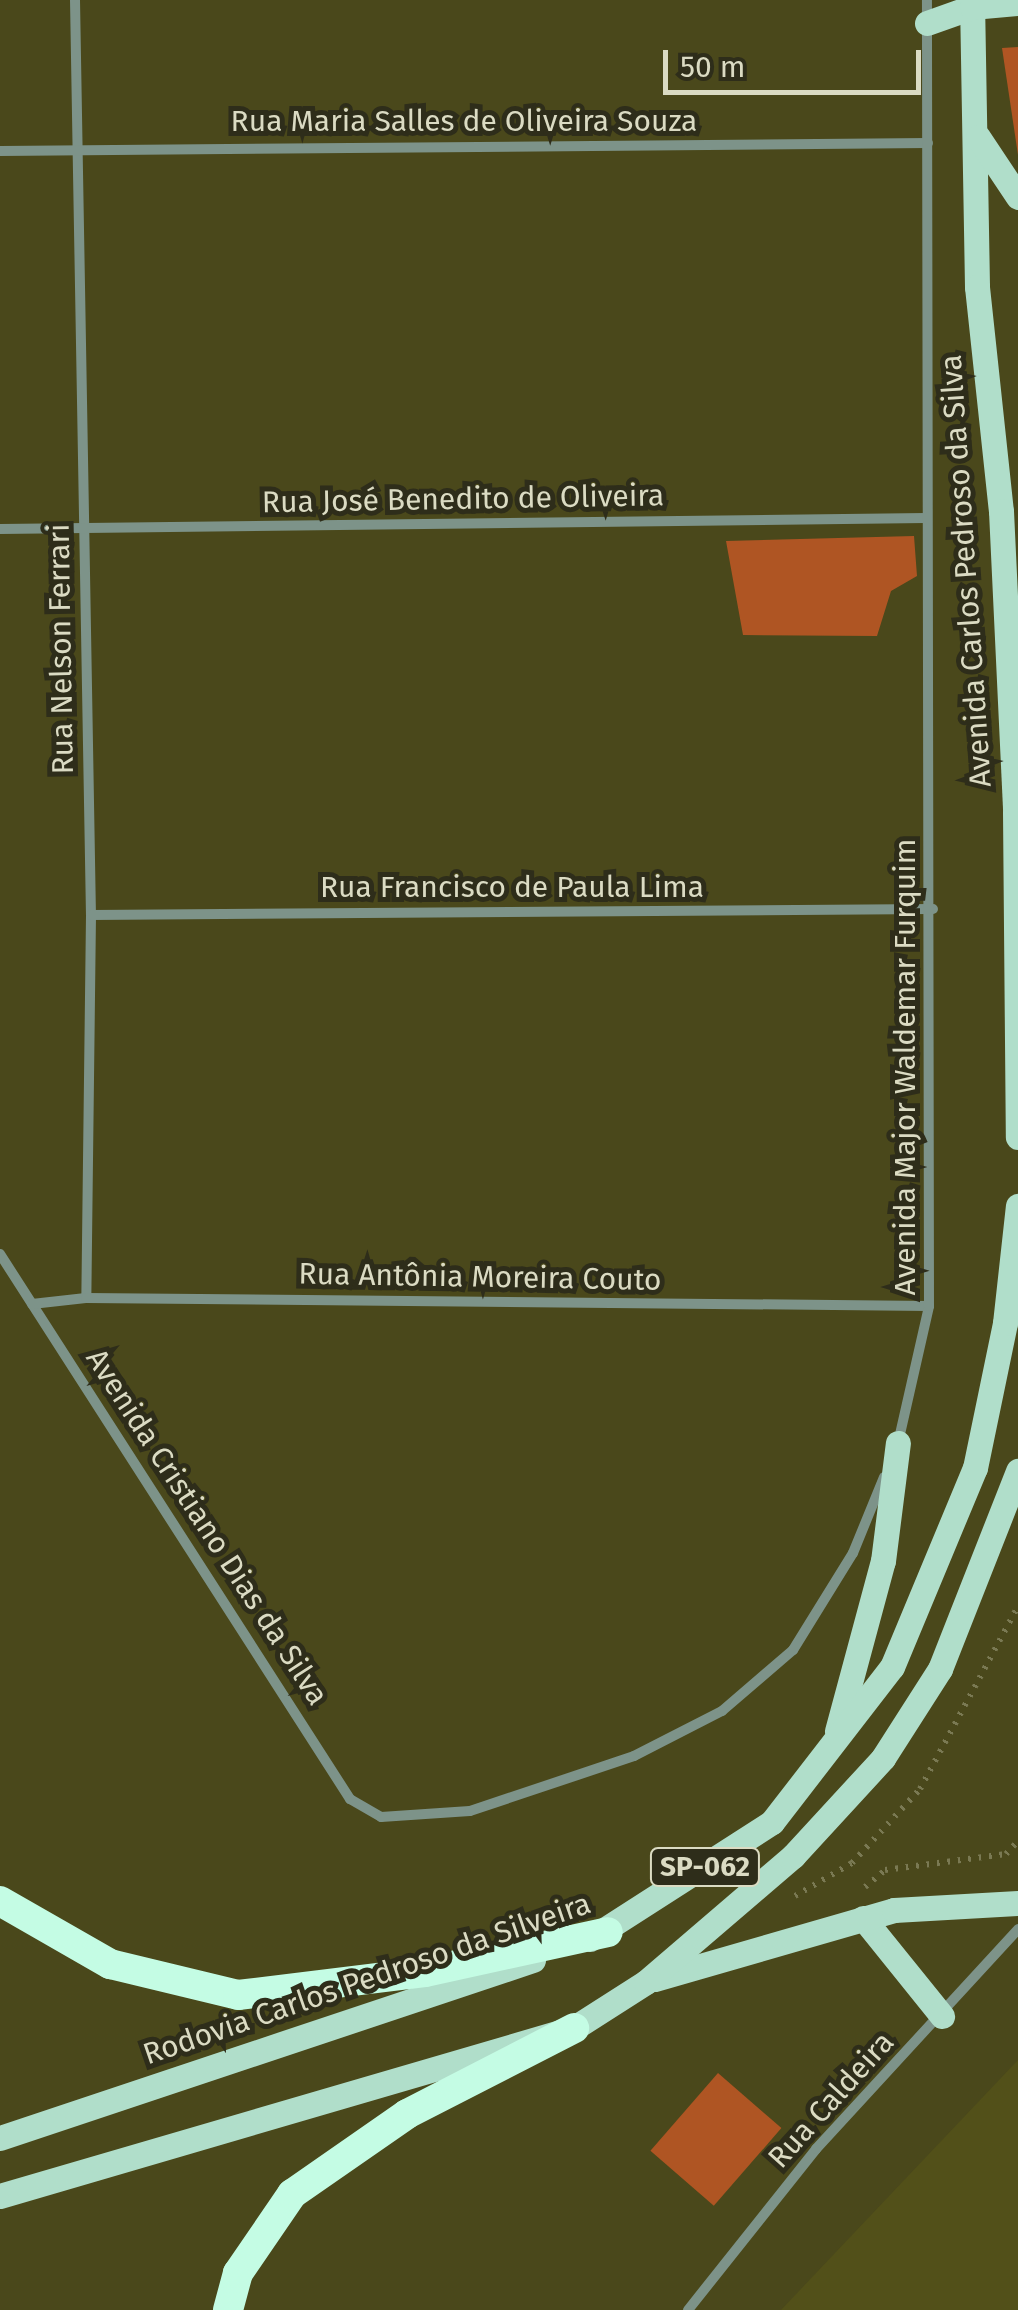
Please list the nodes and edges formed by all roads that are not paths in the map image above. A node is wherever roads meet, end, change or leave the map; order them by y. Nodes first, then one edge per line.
1 (75, 0) edge
2 (972, 3) edge
3 (1018, 4) edge
4 (927, 11) edge
5 (974, 128) junction
6 (928, 143) junction
7 (76, 149) junction
8 (0, 151) edge
9 (1018, 197) edge
10 (926, 518) junction
11 (0, 529) edge
12 (84, 529) junction
13 (933, 909) junction
14 (91, 915) junction
15 (1018, 1137) edge
16 (1018, 1206) edge
17 (0, 1254) edge
18 (86, 1298) junction
19 (32, 1304) junction
20 (929, 1306) junction
21 (898, 1443) junction
22 (1018, 1472) edge
23 (834, 1742) junction
24 (381, 1817) joint
25 (0, 1901) edge
26 (1018, 1904) edge
27 (862, 1918) junction
28 (1018, 1929) edge
29 (608, 1932) junction
30 (646, 1982) junction
31 (942, 2016) junction
32 (574, 2028) junction
33 (0, 2138) edge
34 (0, 2196) edge
35 (228, 2310) edge
36 (688, 2310) edge

1 - 7 street, Rua Nelson Ferrari
2 - 3 main road
2 - 4 main road
2 - 5 main road, Avenida Carlos Pedroso da Silva
4 - 6 street, Avenida Major Waldemar Furquim
5 - 9 main road
5 - 15 main road, Avenida Carlos Pedroso da Silva
6 - 7 street, Rua Maria Salles de Oliveira Souza
6 - 10 street, Avenida Major Waldemar Furquim
7 - 8 street, Rua Maria Salles de Oliveira Souza
7 - 12 street, Rua Nelson Ferrari
10 - 12 street, Rua José Benedito de Oliveira
10 - 13 street, Avenida Major Waldemar Furquim
11 - 12 street, Rua José Benedito de Oliveira
12 - 14 street, Rua Nelson Ferrari
13 - 14 street, Rua Francisco de Paula Lima
13 - 20 street, Avenida Major Waldemar Furquim
14 - 18 street, Rua Nelson Ferrari
16 - 23 main road, Rodovia Carlos Pedroso da Silveira / SP-062
17 - 19 street, Avenida Cristiano Dias da Silva
18 - 19 street, Rua Antônia Moreira Couto
18 - 20 street, Rua Antônia Moreira Couto
19 - 24 street, Avenida Cristiano Dias da Silva
20 - 21 street, Avenida Major Waldemar Furquim
21 - 23 main road
21 - 24 street, Avenida Major Waldemar Furquim
22 - 30 main road, SP-062
23 - 29 main road, Rodovia Carlos Pedroso da Silveira / SP-062
25 - 29 highway
26 - 27 main road
27 - 30 main road
27 - 31 main road
28 - 31 street, Rua Caldeira
29 - 33 main road, Rodovia Carlos Pedroso da Silveira / SP-062
30 - 32 main road, SP-062
31 - 36 street, Rua Caldeira
32 - 34 main road, SP-062
32 - 35 highway

